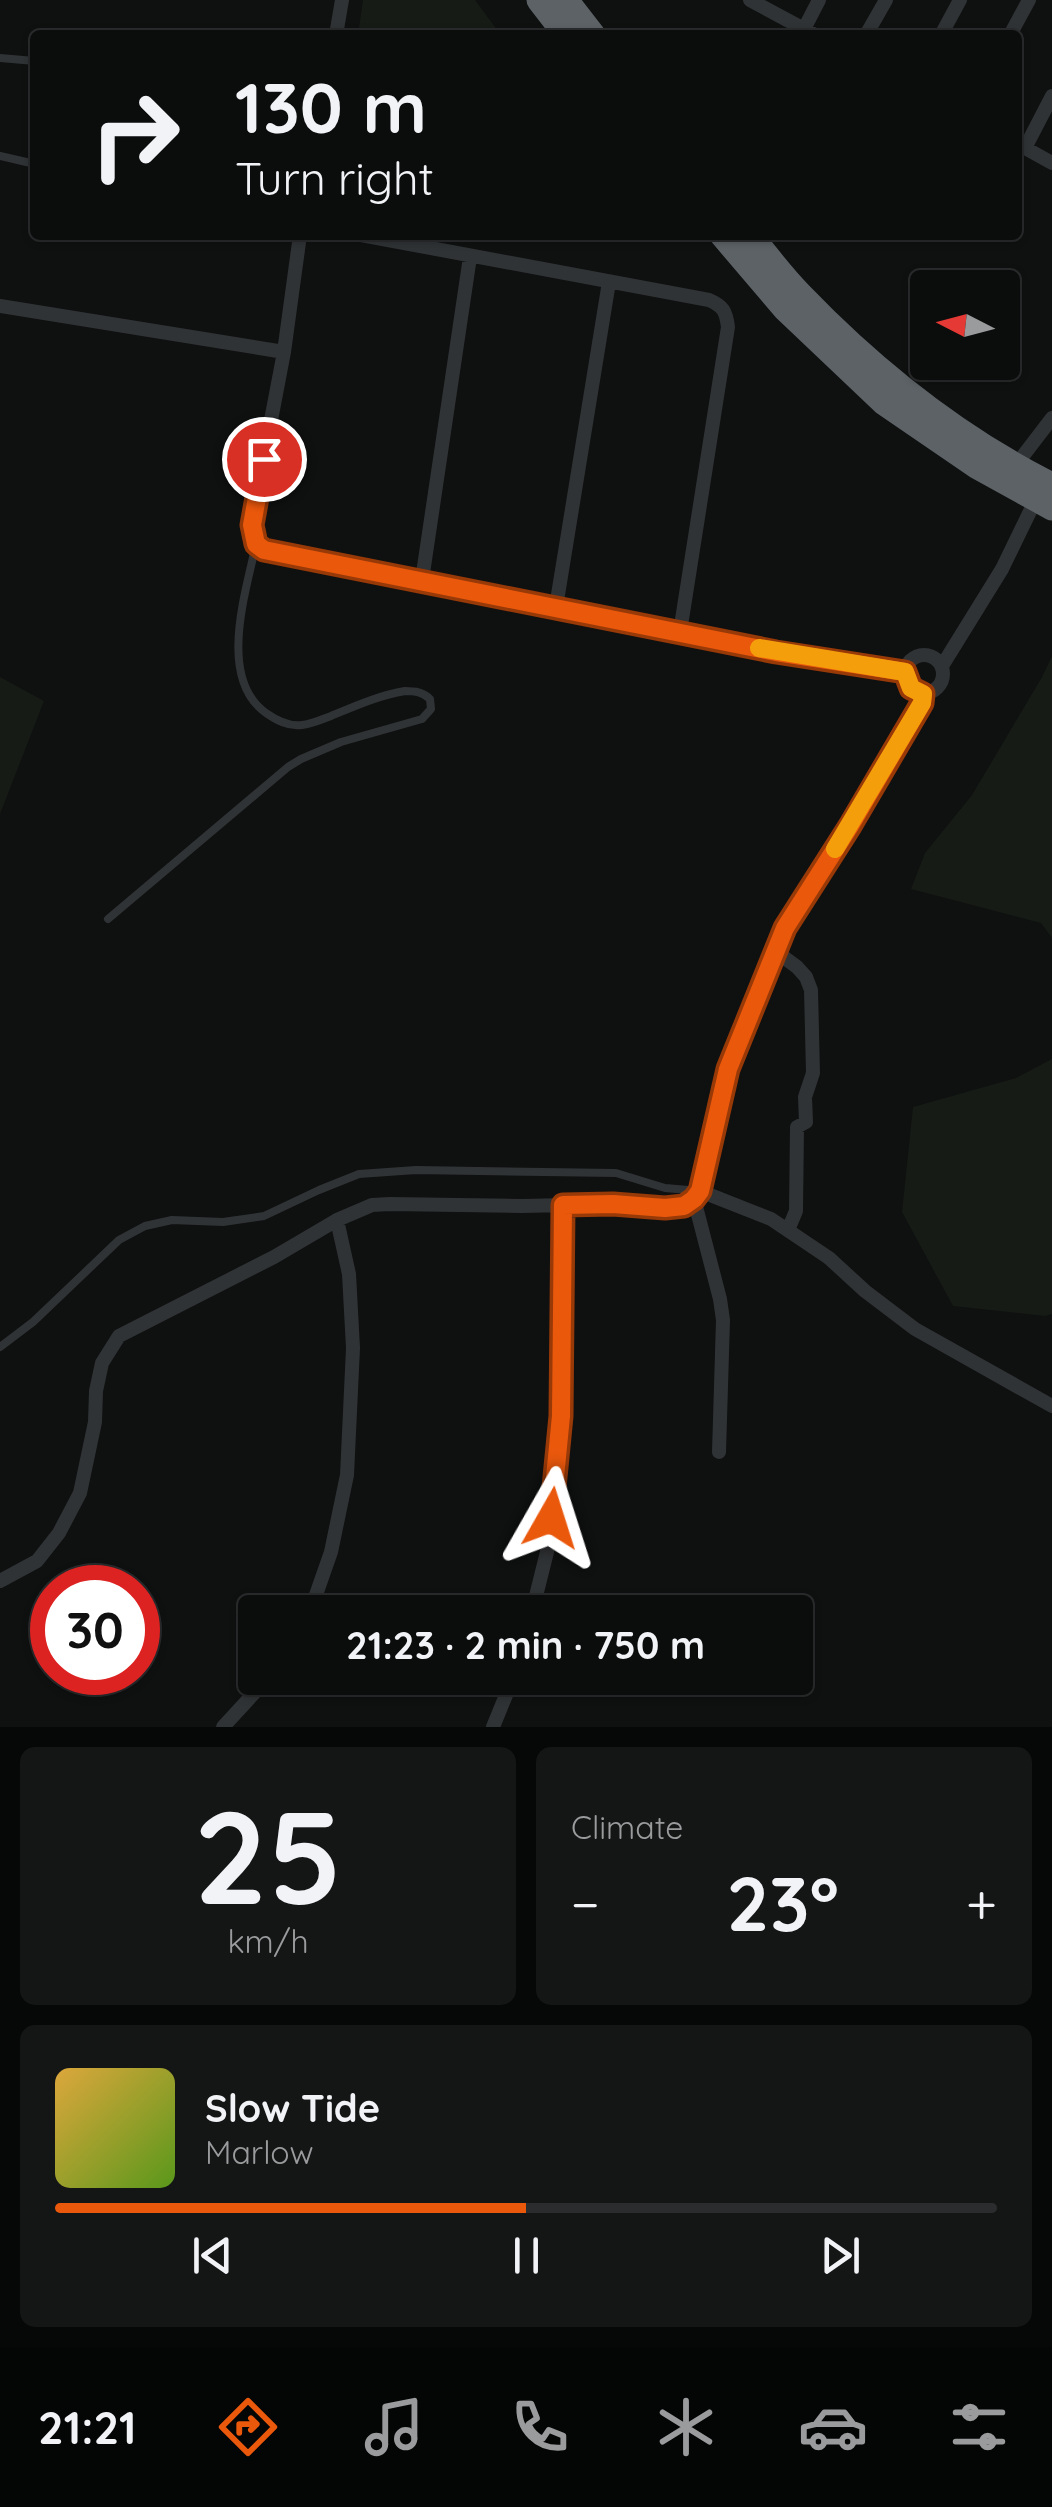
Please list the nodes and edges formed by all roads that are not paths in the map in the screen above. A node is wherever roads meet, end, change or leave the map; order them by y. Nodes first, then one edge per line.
1 (342, 0) edge
2 (539, 0) edge
3 (566, 0) edge
4 (750, 0) edge
5 (819, 0) edge
6 (886, 0) edge
7 (960, 0) edge
8 (1029, 0) edge
9 (337, 30) edge
10 (562, 30) edge
11 (590, 30) edge
12 (806, 30) edge
13 (811, 30) edge
14 (869, 30) edge
15 (944, 30) edge
16 (1013, 30) edge
17 (0, 58) edge
18 (30, 61) edge
19 (1052, 96) edge
20 (1022, 144) edge
21 (1022, 147) edge
22 (0, 156) edge
23 (30, 163) edge
24 (1052, 164) edge
25 (299, 240) edge
26 (386, 240) edge
27 (726, 240) edge
28 (754, 240) edge
29 (470, 257) junction
30 (609, 282) junction
31 (0, 306) edge
32 (284, 352) junction
33 (1052, 418) edge
34 (1016, 466) junction
35 (1047, 497) edge
36 (256, 544) junction
37 (422, 580) junction
38 (556, 607) junction
39 (680, 632) junction
40 (942, 666) junction
41 (905, 672) junction
42 (923, 694) junction
43 (108, 919) dead end
44 (774, 950) junction
45 (697, 1195) junction
46 (563, 1205) junction
47 (337, 1220) junction
48 (788, 1230) junction
49 (0, 1347) edge
50 (1052, 1406) edge
51 (719, 1452) dead end
52 (0, 1581) edge
53 (316, 1595) edge
54 (537, 1595) edge
55 (252, 1695) edge
56 (506, 1695) edge
57 (223, 1727) edge
58 (493, 1727) edge

1 - 9 street
2 - 10 highway
3 - 11 highway
4 - 12 street
5 - 13 street
6 - 14 street
7 - 15 street
8 - 16 street
17 - 18 lane
19 - 20 street
21 - 24 street
22 - 23 lane
25 - 32 street
26 - 29 street
27 - 35 highway
28 - 34 highway
29 - 30 street
29 - 37 street
30 - 38 street
30 - 39 street
31 - 32 street
32 - 36 street
33 - 34 street
34 - 35 highway
35 - 40 street
36 - 37 street
36 - 43 lane
37 - 38 street
38 - 39 street
39 - 41 street
40 - 41 street
40 - 42 street
41 - 42 street
42 - 44 street
44 - 45 street
44 - 48 street
45 - 46 street
45 - 48 street
45 - 49 lane
45 - 51 street
46 - 47 street
46 - 54 street
47 - 52 street
47 - 53 street
48 - 50 street
55 - 57 street
56 - 58 street

